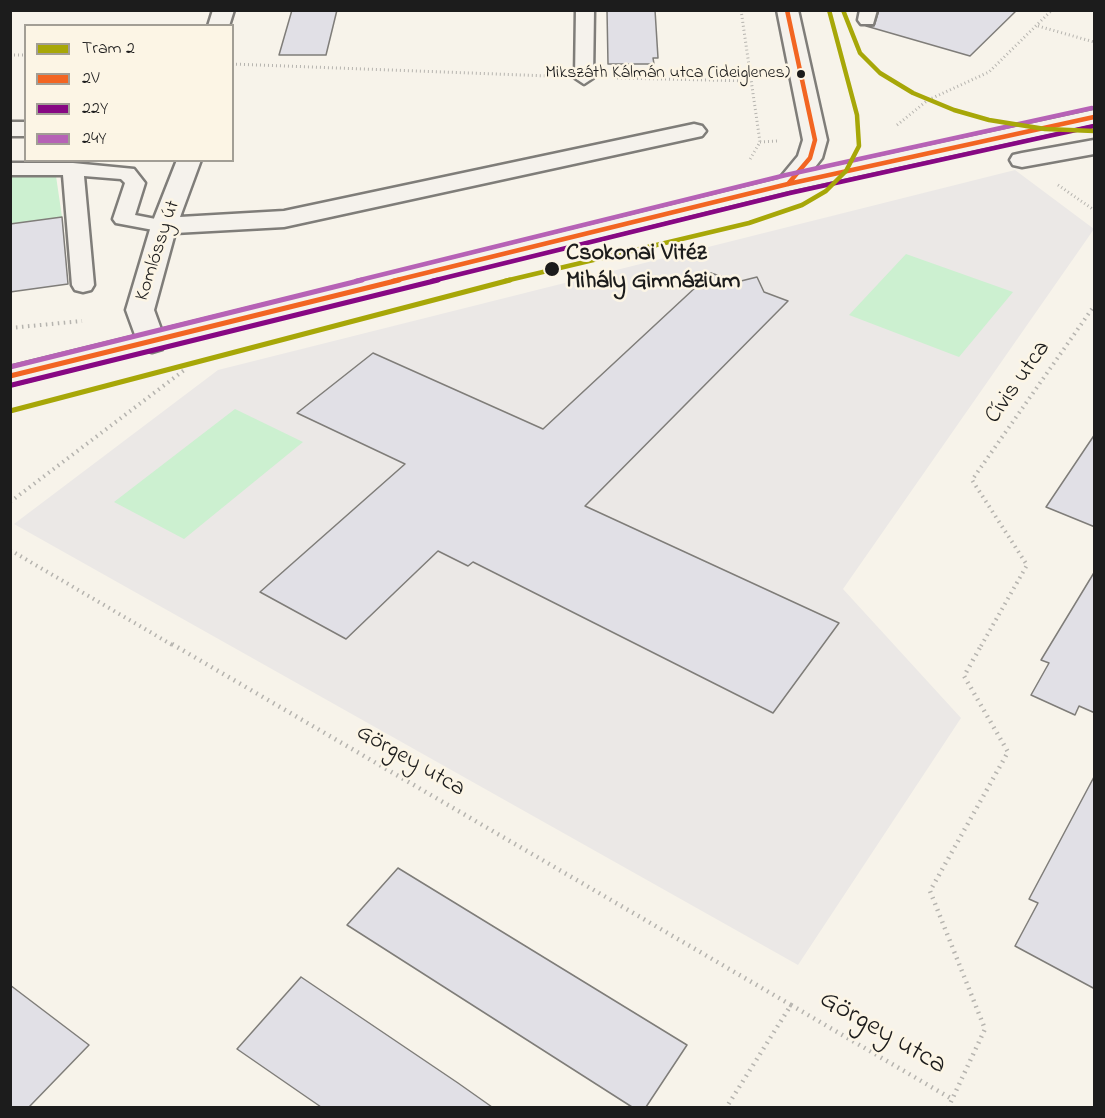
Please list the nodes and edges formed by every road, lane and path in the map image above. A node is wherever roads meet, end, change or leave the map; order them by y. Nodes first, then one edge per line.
1 (585, 10) edge
2 (741, 10) edge
3 (787, 10) edge
4 (1052, 10) edge
5 (1038, 26) junction
6 (1095, 42) edge
7 (234, 64) edge
8 (584, 78) junction
9 (752, 81) junction
10 (1095, 117) edge
11 (895, 127) dead end
12 (694, 131) dead end
13 (1095, 147) edge
14 (1022, 160) dead end
15 (188, 162) edge
16 (746, 166) dead end
17 (10, 169) edge
18 (73, 169) junction
19 (788, 184) junction
20 (164, 226) junction
21 (83, 285) dead end
22 (1095, 306) edge
23 (140, 309) junction
24 (10, 328) edge
25 (152, 342) junction
26 (196, 366) dead end
27 (10, 376) edge
28 (10, 502) edge
29 (10, 550) edge
30 (791, 1005) junction
31 (952, 1100) junction
32 (726, 1107) edge
33 (948, 1107) edge

1 - 8 lane
2 - 9 path
3 - 19 street
4 - 5 path
5 - 6 path
5 - 11 path
7 - 8 path
8 - 9 path
9 - 16 path
10 - 19 street
12 - 20 street
13 - 14 street
15 - 20 street, Komlóssy út
17 - 18 lane
18 - 20 lane
18 - 21 lane
19 - 25 street
20 - 23 street, Komlóssy út
22 - 31 path, Cívis utca
23 - 24 path
23 - 25 street, Komlóssy út
25 - 27 street
26 - 28 path
29 - 30 path, Görgey utca
30 - 31 path, Görgey utca
30 - 32 path, Görgey utca
31 - 33 path

